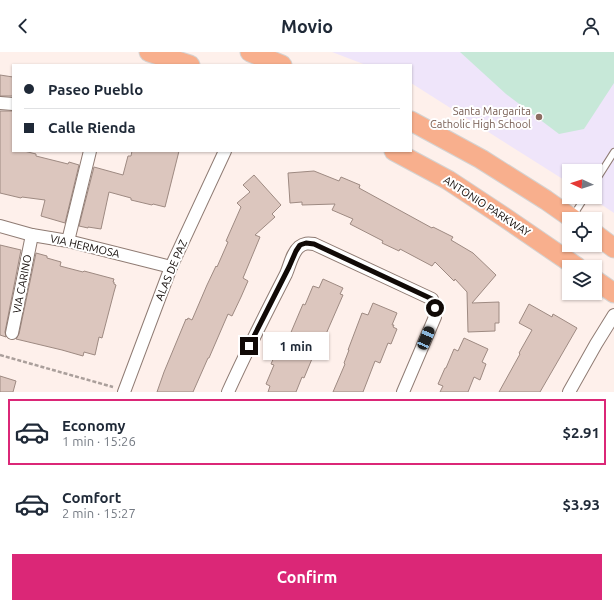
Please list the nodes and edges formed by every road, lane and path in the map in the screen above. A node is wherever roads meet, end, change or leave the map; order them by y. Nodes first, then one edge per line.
1 (149, 52) edge
2 (250, 52) edge
3 (187, 64) edge
4 (280, 64) edge
5 (0, 103) edge
6 (12, 104) edge
7 (412, 122) edge
8 (90, 152) edge
9 (225, 152) edge
10 (396, 152) edge
11 (614, 152) edge
12 (602, 171) edge
13 (563, 212) edge
14 (0, 226) edge
15 (32, 235) junction
16 (602, 239) edge
17 (68, 241) junction
18 (614, 248) edge
19 (567, 260) edge
20 (171, 267) junction
21 (602, 285) edge
22 (614, 293) edge
23 (614, 315) edge
24 (12, 333) dead end
25 (0, 355) edge
26 (124, 391) edge
27 (228, 392) edge
28 (403, 392) edge
29 (569, 392) edge

1 - 3 main road
2 - 4 main road
5 - 6 street
7 - 13 main road
8 - 17 street
9 - 20 street, ALAS DE PAZ
10 - 19 main road, ANTONIO PARKWAY
11 - 12 lane
14 - 15 street, VIA HERMOSA
15 - 17 street, VIA HERMOSA
15 - 24 street, VIA CARINO
16 - 18 main road
17 - 20 street, VIA HERMOSA
20 - 26 street, ALAS DE PAZ
21 - 22 main road
23 - 29 street
25 - 26 path
27 - 28 street

